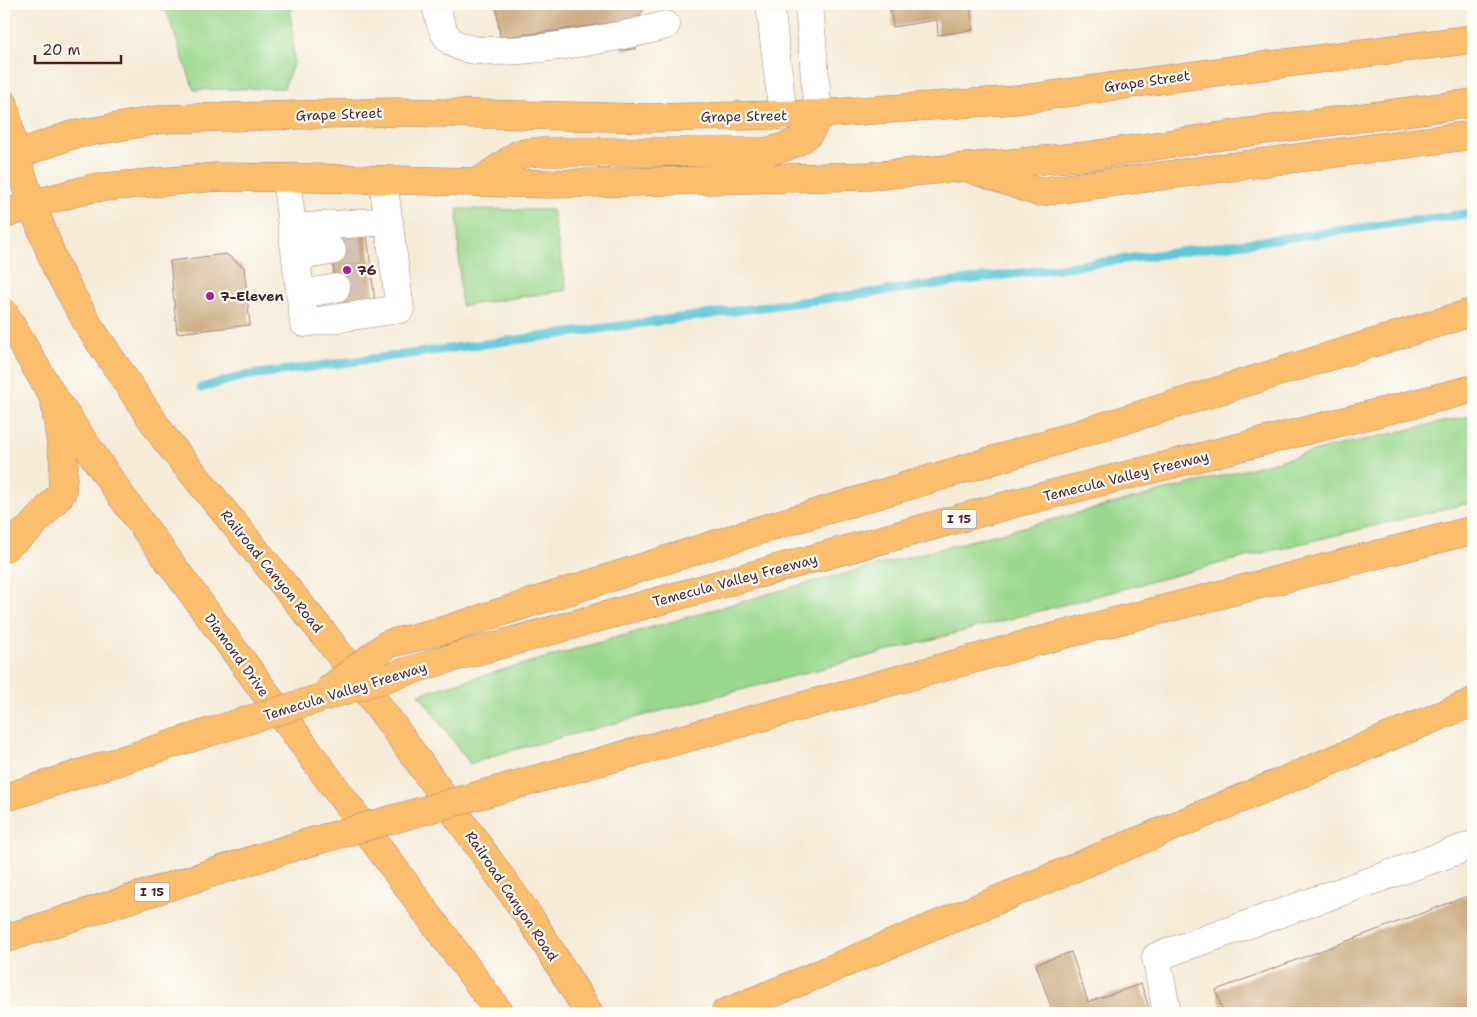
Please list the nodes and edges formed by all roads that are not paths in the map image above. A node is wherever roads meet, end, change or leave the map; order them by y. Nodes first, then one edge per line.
1 (770, 4) edge
2 (809, 4) edge
3 (437, 10) dead end
4 (666, 25) dead end
5 (1473, 39) edge
6 (1473, 103) edge
7 (4, 104) edge
8 (818, 114) junction
9 (783, 116) junction
10 (1473, 135) edge
11 (10, 157) edge
12 (964, 168) junction
13 (286, 178) junction
14 (383, 180) junction
15 (479, 182) junction
16 (32, 204) junction
17 (4, 215) edge
18 (292, 228) junction
19 (383, 237) junction
20 (332, 251) tunnel mouth
21 (296, 256) junction
22 (336, 288) tunnel mouth
23 (301, 294) junction
24 (1473, 312) edge
25 (4, 313) edge
26 (1473, 389) edge
27 (54, 398) junction
28 (1473, 530) edge
29 (4, 548) edge
30 (312, 702) junction
31 (1473, 702) edge
32 (4, 798) edge
33 (1473, 845) edge
34 (4, 939) edge
35 (500, 1013) edge
36 (589, 1013) edge
37 (726, 1013) edge
38 (1167, 1013) edge

1 - 9 lane
2 - 8 lane
3 - 4 lane
5 - 8 main road, Grape Street
6 - 12 main road
7 - 11 main road, Railroad Canyon Road
8 - 9 main road, Grape Street
8 - 15 main road
9 - 11 main road, Grape Street
10 - 12 main road
11 - 16 main road, Railroad Canyon Road
12 - 15 main road
13 - 14 main road
13 - 16 main road
13 - 18 lane
14 - 15 main road
14 - 19 lane
16 - 17 main road
16 - 36 main road, Railroad Canyon Road
18 - 19 lane
18 - 21 lane
19 - 23 lane
20 - 21 lane
21 - 23 lane
22 - 23 lane
24 - 30 main road, bridge
25 - 27 main road, Diamond Drive
26 - 30 main road, Temecula Valley Freeway / I 15, bridge
27 - 29 main road
27 - 35 main road, Diamond Drive
28 - 34 main road, I 15, bridge
30 - 32 main road, Temecula Valley Freeway / I 15, bridge
31 - 37 main road
33 - 38 lane

